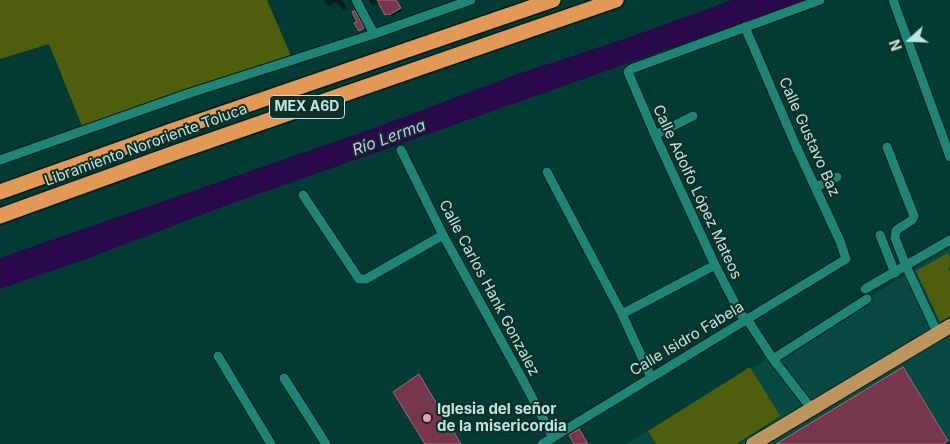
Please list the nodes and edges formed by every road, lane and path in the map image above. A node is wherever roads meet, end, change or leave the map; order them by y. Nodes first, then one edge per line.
1 (356, 0) edge
2 (471, 0) edge
3 (553, 0) edge
4 (616, 0) edge
5 (820, 0) edge
6 (893, 0) edge
7 (745, 27) junction
8 (374, 34) junction
9 (694, 116) dead end
10 (655, 136) junction
11 (887, 147) dead end
12 (401, 150) dead end
13 (950, 157) edge
14 (0, 160) edge
15 (547, 172) dead end
16 (837, 177) dead end
17 (816, 186) junction
18 (0, 192) edge
19 (303, 195) dead end
20 (0, 216) edge
21 (880, 234) dead end
22 (443, 235) junction
23 (950, 240) edge
24 (846, 259) joint
25 (715, 265) junction
26 (906, 266) junction
27 (895, 273) junction
28 (622, 314) junction
29 (747, 319) junction
30 (950, 326) edge
31 (938, 334) junction
32 (218, 356) dead end
33 (774, 358) junction
34 (651, 377) junction
35 (284, 378) dead end
36 (811, 408) junction
37 (553, 438) junction
38 (271, 444) edge
39 (326, 444) edge
40 (542, 444) edge
41 (753, 444) edge

1 - 8 street
2 - 8 street
3 - 18 highway, Libramiento Nororiente Toluca / MEX A6D
4 - 20 highway, Libramiento Nororiente Toluca / MEX A6D
5 - 7 street
6 - 13 street
7 - 10 street, Calle Adolfo López Mateos
7 - 17 street, Calle Gustavo Baz
8 - 14 street
9 - 10 street
10 - 25 street, Calle Adolfo López Mateos
11 - 26 street
12 - 22 street, Calle Carlos Hank Gonzalez
15 - 28 street
16 - 17 street
17 - 24 street, Calle Gustavo Baz
19 - 22 street
21 - 27 street
22 - 37 street, Calle Carlos Hank Gonzalez
23 - 26 street
24 - 29 street, Calle Isidro Fabela
25 - 28 street
25 - 29 street, Calle Adolfo López Mateos
26 - 27 street
26 - 31 street
27 - 33 street
28 - 34 street
29 - 33 street, Calle Adolfo López Mateos
29 - 34 street, Calle Isidro Fabela
30 - 31 highway
31 - 36 highway
32 - 38 street
33 - 36 street, Calle Adolfo López Mateos
34 - 37 street, Calle Isidro Fabela
35 - 39 street
36 - 41 highway
37 - 40 street, Calle Isidro Fabela

